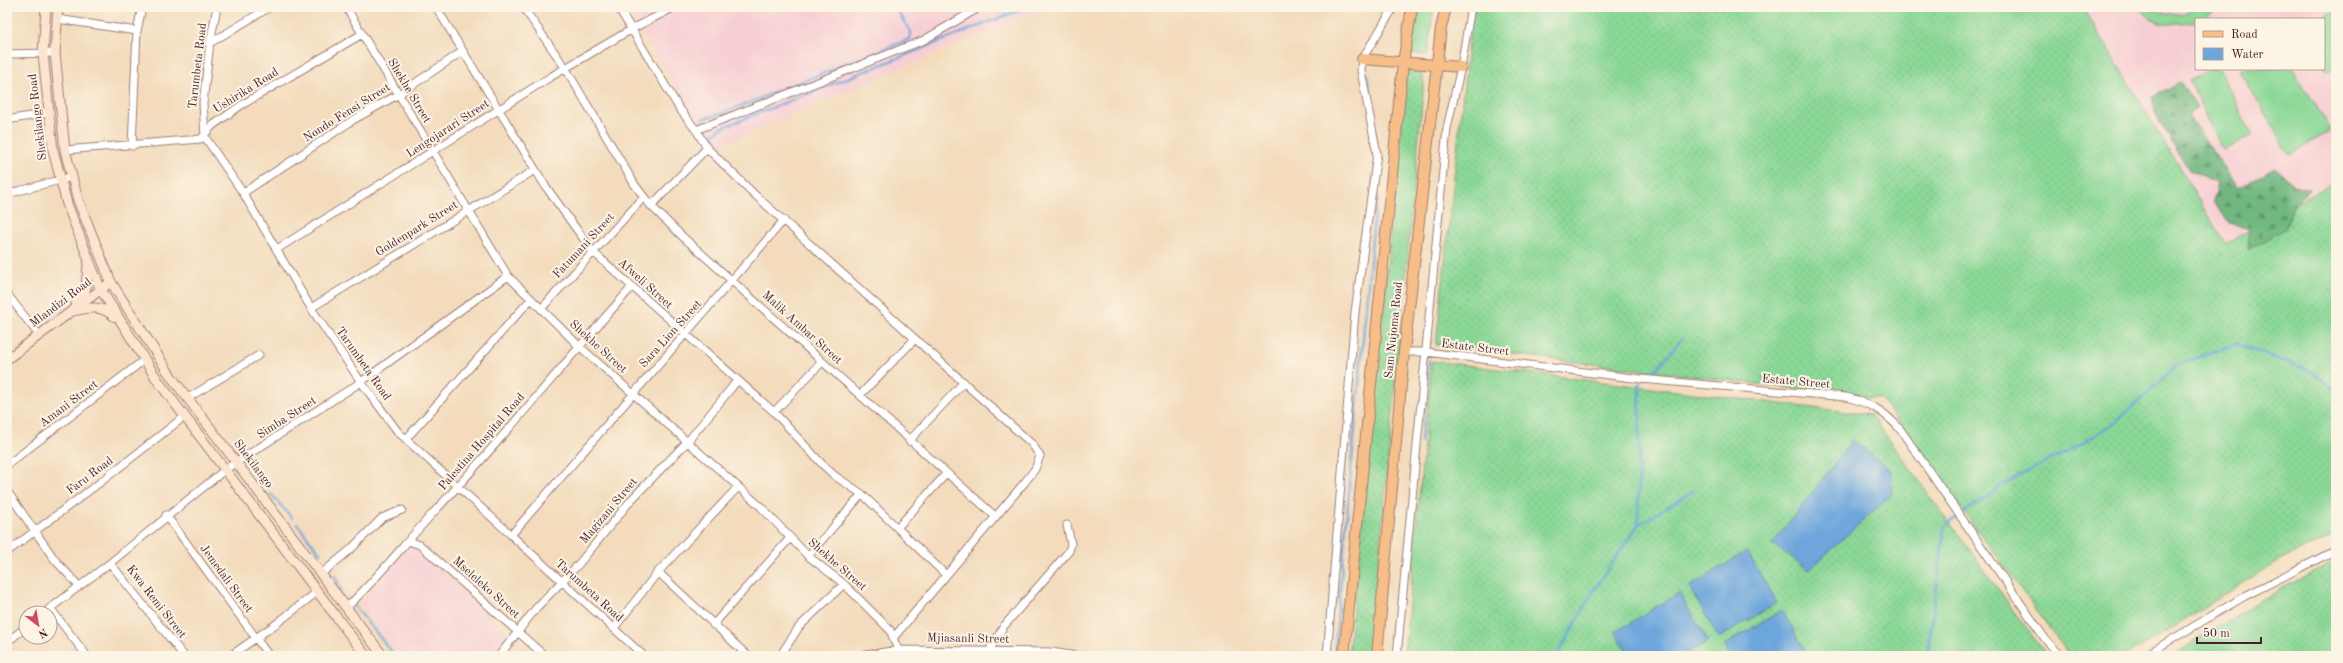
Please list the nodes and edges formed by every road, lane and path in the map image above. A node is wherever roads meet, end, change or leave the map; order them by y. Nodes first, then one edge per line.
1 (46, 7) edge
2 (58, 7) edge
3 (142, 7) edge
4 (217, 7) edge
5 (270, 7) edge
6 (437, 7) edge
7 (523, 7) edge
8 (618, 7) edge
9 (980, 7) edge
10 (1394, 7) edge
11 (1412, 7) edge
12 (1446, 7) edge
13 (1471, 7) edge
14 (348, 8) edge
15 (671, 9) dead end
16 (57, 19) junction
17 (632, 29) junction
18 (137, 31) junction
19 (362, 34) junction
20 (210, 43) junction
21 (463, 52) junction
22 (55, 53) junction
23 (7, 54) edge
24 (43, 54) junction
25 (1362, 59) junction
26 (1403, 62) junction
27 (1437, 64) junction
28 (1461, 66) junction
29 (566, 69) junction
30 (399, 94) junction
31 (500, 109) junction
32 (48, 113) junction
33 (7, 120) edge
34 (696, 130) junction
35 (205, 137) junction
36 (132, 146) junction
37 (707, 148) junction
38 (65, 150) junction
39 (432, 152) junction
40 (535, 170) junction
41 (71, 178) junction
42 (60, 180) junction
43 (243, 193) junction
44 (7, 194) edge
45 (644, 197) junction
46 (650, 206) junction
47 (469, 210) junction
48 (784, 220) junction
49 (277, 249) junction
50 (592, 252) junction
51 (88, 258) junction
52 (508, 276) junction
53 (733, 280) junction
54 (112, 282) junction
55 (632, 287) junction
56 (100, 288) junction
57 (7, 294) edge
58 (531, 299) junction
59 (311, 308) junction
60 (541, 309) junction
61 (71, 311) junction
62 (118, 319) junction
63 (39, 335) junction
64 (686, 335) junction
65 (915, 338) junction
66 (579, 346) junction
67 (1404, 352) junction
68 (1426, 352) junction
69 (259, 355) dead end
70 (7, 359) edge
71 (144, 360) junction
72 (822, 362) junction
73 (737, 381) junction
74 (360, 382) junction
75 (964, 382) junction
76 (633, 393) junction
77 (860, 395) junction
78 (188, 398) junction
79 (774, 412) junction
80 (185, 416) junction
81 (406, 439) junction
82 (910, 440) junction
83 (688, 441) junction
84 (237, 462) junction
85 (7, 465) edge
86 (226, 469) junction
87 (947, 473) junction
88 (738, 487) junction
89 (459, 488) junction
90 (7, 490) edge
91 (862, 494) junction
92 (402, 510) dead end
93 (166, 515) junction
94 (995, 516) junction
95 (1067, 525) dead end
96 (897, 528) junction
97 (35, 532) junction
98 (512, 534) junction
99 (790, 538) junction
100 (409, 541) junction
101 (2336, 550) edge
102 (7, 552) edge
103 (808, 556) junction
104 (110, 563) junction
105 (658, 572) junction
106 (321, 574) junction
107 (946, 575) junction
108 (562, 582) junction
109 (844, 584) junction
110 (78, 586) junction
111 (317, 592) junction
112 (54, 605) edge
113 (346, 608) junction
114 (58, 618) edge
115 (713, 625) junction
116 (614, 628) junction
117 (517, 631) junction
118 (18, 633) edge
119 (255, 638) junction
120 (894, 638) junction
121 (7, 642) edge
122 (898, 650) junction
123 (989, 651) junction
124 (868, 655) edge
125 (87, 656) edge
126 (184, 656) edge
127 (230, 656) edge
128 (269, 656) edge
129 (366, 656) edge
130 (382, 656) edge
131 (499, 656) edge
132 (545, 656) edge
133 (644, 656) edge
134 (748, 656) edge
135 (780, 656) edge
136 (860, 656) edge
137 (1077, 656) edge
138 (1327, 656) edge
139 (1344, 656) edge
140 (1377, 656) edge
141 (1397, 656) edge
142 (2060, 656) edge
143 (2144, 656) edge

1 - 24 main road, Shekilango Road
2 - 16 main road, Shekilango Road
3 - 18 street
4 - 20 street, Tarumbeta Road
5 - 20 street
6 - 21 street, Afweli Street
7 - 29 street, Malik Ambar Street
8 - 17 street
9 - 34 street
10 - 25 street
11 - 26 main road, Sam Nujoma Road
12 - 27 main road, Sam Nujoma Road
13 - 28 street
14 - 19 street, Shekhe Street
15 - 17 street, Lengojarari Street
16 - 18 street
16 - 22 main road, Shekilango Road
17 - 29 street, Lengojarari Street
17 - 34 street
18 - 36 street
19 - 30 street, Shekhe Street
19 - 35 street, Ushirika Road
20 - 35 street, Tarumbeta Road
21 - 30 street, Nondo Fensi Street
21 - 31 street, Afweli Street
22 - 24 street
22 - 38 main road, Shekilango Road
23 - 24 street
24 - 32 main road, Shekilango Road
25 - 26 main road
25 - 138 street
26 - 27 main road
26 - 139 main road, Sam Nujoma Road
27 - 28 main road
27 - 67 main road, Sam Nujoma Road
28 - 68 street
29 - 31 street, Lengojarari Street
29 - 45 street, Malik Ambar Street
30 - 39 street, Shekhe Street
30 - 43 street, Nondo Fensi Street
31 - 39 street, Lengojarari Street
31 - 40 street, Afweli Street
32 - 33 street
32 - 42 main road, Shekilango Road
34 - 37 street
35 - 36 street
35 - 43 street, Tarumbeta Road
36 - 38 street
37 - 46 street
37 - 48 street
38 - 41 main road, Shekilango Road
39 - 47 street, Shekhe Street
39 - 49 street, Lengojarari Street
40 - 47 street, Goldenpark Street
40 - 50 street, Afweli Street
41 - 42 street
41 - 54 main road, Shekilango Road
42 - 44 street
42 - 51 main road, Shekilango Road
43 - 49 street, Tarumbeta Road
45 - 46 street, Malik Ambar Street
45 - 50 street, Fatumani Street
46 - 53 street, Malik Ambar Street
47 - 52 street, Shekhe Street
47 - 59 street, Goldenpark Street
48 - 53 street, Sara Lion Street
48 - 65 street
49 - 59 street, Tarumbeta Road
50 - 55 street, Afweli Street
50 - 60 street, Fatumani Street
51 - 56 main road, Shekilango Road
51 - 61 main road
52 - 58 street, Shekhe Street
52 - 74 street, Simba Street
53 - 64 street, Sara Lion Street
53 - 72 street, Malik Ambar Street
54 - 56 main road, Mlandizi Road
54 - 78 main road, Shekilango
55 - 64 street, Afweli Street
55 - 66 street, Palestina Hospital Road
56 - 61 main road, Mlandizi Road
56 - 62 main road, Shekilango
57 - 63 street
58 - 60 street, Shekhe Street
58 - 81 street
59 - 74 street, Tarumbeta Road
60 - 66 street, Shekhe Street
61 - 62 main road
61 - 63 main road, Mlandizi Road
62 - 71 main road, Shekilango
63 - 70 main road, Mlandizi Road
64 - 73 street, Afweli Street
64 - 76 street, Sara Lion Street
65 - 75 street
65 - 77 street
66 - 76 street, Shekhe Street
66 - 89 street, Palestina Hospital Road
67 - 68 street, Estate Street
67 - 140 main road, Sam Nujoma Road
68 - 141 street
68 - 142 street, Estate Street
69 - 78 street
71 - 80 main road, Shekilango
71 - 85 street, Amani Street
72 - 77 street, Malik Ambar Street
72 - 79 street
73 - 79 street, Afweli Street
73 - 83 street, Magizani Street
74 - 81 street, Tarumbeta Road
74 - 84 street, Simba Street
75 - 82 street
75 - 94 street
76 - 83 street, Shekhe Street
76 - 98 street, Sara Lion Street
77 - 82 street, Malik Ambar Street
78 - 84 main road, Shekilango
79 - 91 street, Afweli Street
80 - 86 main road, Shekilango
80 - 97 street, Faru Road
81 - 89 street, Tarumbeta Road
82 - 87 street, Malik Ambar Street
83 - 88 street, Shekhe Street
83 - 108 street, Magizani Street
84 - 86 street, Simba Street
84 - 106 main road, Shekilango
86 - 93 street, Simba Street
86 - 111 main road, Shekilango
87 - 94 street, Malik Ambar Street
87 - 96 street
88 - 99 street, Shekhe Street
88 - 105 street
89 - 98 street, Tarumbeta Road
89 - 100 street, Palestina Hospital Road
90 - 97 street
91 - 96 street, Afweli Street
91 - 103 street
92 - 106 street
93 - 104 street, Simba Street
93 - 119 street, Jemedali Street
94 - 107 street
95 - 123 street
96 - 107 street, Afweli Street
97 - 102 street, Faru Road
97 - 110 street
98 - 108 street, Tarumbeta Road
99 - 103 street, Shekhe Street
99 - 115 street
100 - 113 street, Palestina Hospital Road
100 - 117 street, Mseleleko Street
101 - 143 street
103 - 109 street, Shekhe Street
104 - 110 street, Simba Street
104 - 126 street, Kwa Remi Street
105 - 115 street
105 - 116 street
106 - 113 main road, Shekilango
107 - 120 street
108 - 116 street, Tarumbeta Road
108 - 117 street, Magizani Street
109 - 120 street, Shekhe Street
109 - 135 street
110 - 112 street, Simba Street
111 - 119 street
111 - 129 main road, Shekilango
113 - 130 main road, Shekilango
114 - 125 street
115 - 134 street
116 - 133 street, Tarumbeta Road
117 - 131 street, Magizani Street
117 - 132 street, Mseleleko Street
118 - 121 street
119 - 127 street
119 - 128 street, Jemedali Street
120 - 122 street, Shekhe Street
122 - 123 street, Mjiasanli Street
122 - 124 street, Mjiasanli Street
123 - 137 street, Mjiasanli Street
124 - 136 street, Mjiasanli Street

